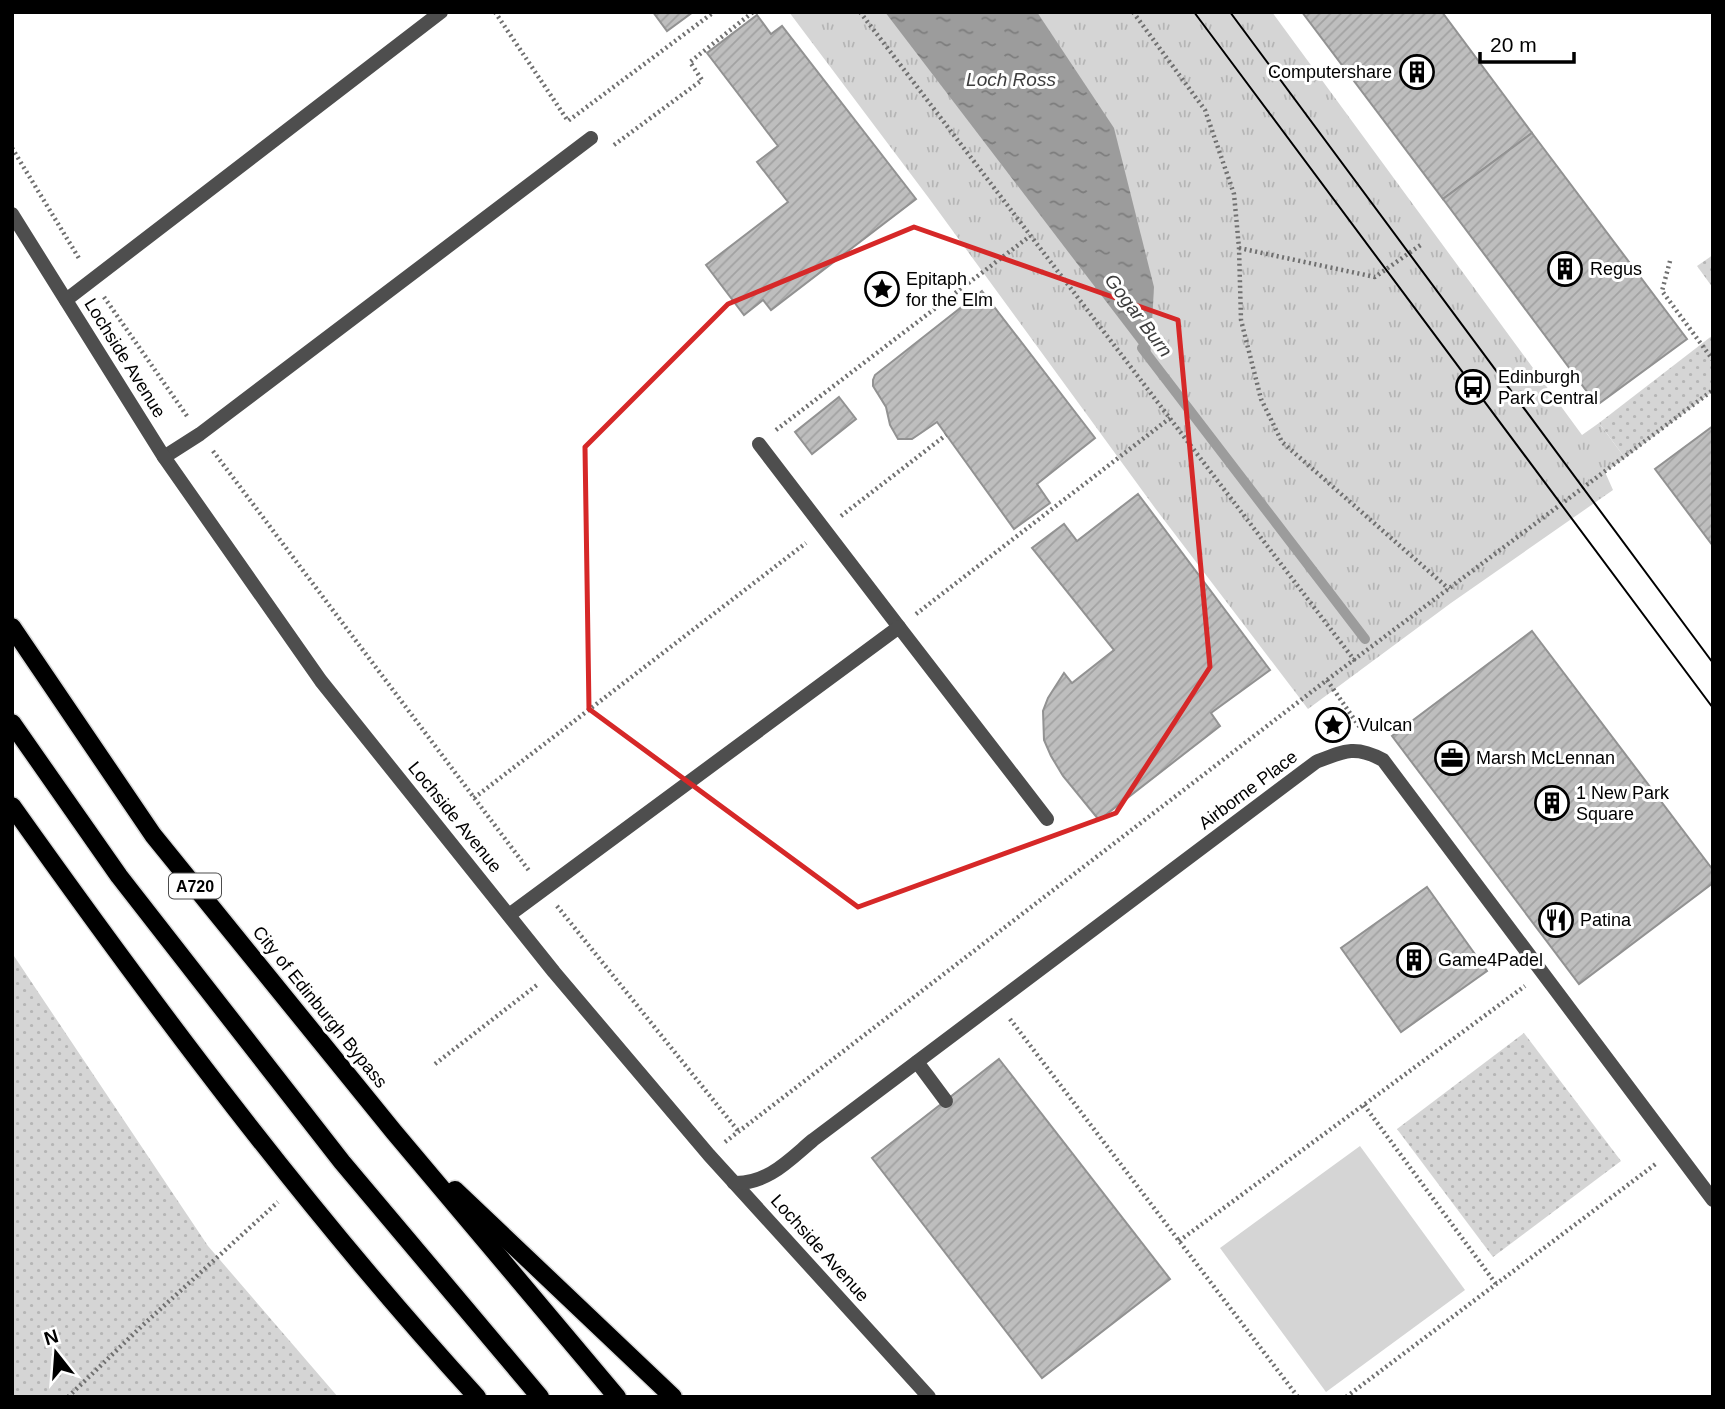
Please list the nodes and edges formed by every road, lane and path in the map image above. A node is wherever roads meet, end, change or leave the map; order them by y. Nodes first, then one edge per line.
1 (441, 12) edge
2 (495, 12) edge
3 (714, 12) edge
4 (753, 12) edge
5 (860, 12) edge
6 (1133, 12) edge
7 (591, 138) dead end
8 (613, 145) dead end
9 (12, 148) edge
10 (12, 214) edge
11 (1030, 236) junction
12 (1422, 244) dead end
13 (1239, 248) junction
14 (1670, 261) dead end
15 (92, 279) junction
16 (66, 300) junction
17 (1713, 360) edge
18 (1713, 390) edge
19 (1170, 418) junction
20 (200, 434) junction
21 (946, 435) dead end
22 (759, 444) joint
23 (164, 457) junction
24 (824, 529) junction
25 (1450, 589) junction
26 (12, 627) edge
27 (899, 627) junction
28 (1355, 661) junction
29 (1327, 680) junction
30 (12, 723) edge
31 (1383, 760) junction
32 (474, 798) junction
33 (12, 806) edge
34 (1047, 820) dead end
35 (543, 889) junction
36 (509, 915) junction
37 (554, 972) junction
38 (1542, 973) junction
39 (997, 1002) junction
40 (917, 1062) junction
41 (435, 1064) dead end
42 (946, 1101) dead end
43 (1364, 1105) junction
44 (394, 1132) junction
45 (738, 1132) junction
46 (1674, 1150) junction
47 (709, 1155) junction
48 (734, 1182) junction
49 (1713, 1200) edge
50 (279, 1201) dead end
51 (1179, 1241) junction
52 (1496, 1284) junction
53 (68, 1397) edge
54 (477, 1397) edge
55 (540, 1397) edge
56 (617, 1397) edge
57 (673, 1397) edge
58 (929, 1397) edge
59 (1298, 1397) edge
60 (1346, 1397) edge

1 - 15 street
2 - 3 path
4 - 8 path
5 - 11 path
6 - 13 path
7 - 20 street
9 - 15 path
10 - 16 street, Lochside Avenue
11 - 19 path
11 - 22 path
12 - 13 path
13 - 25 path
14 - 17 path
15 - 16 street
15 - 20 path
16 - 23 street, Lochside Avenue
18 - 25 path
19 - 27 path
19 - 28 path
20 - 23 street
20 - 32 path
21 - 24 path
22 - 24 street
23 - 36 street, Lochside Avenue
24 - 27 street
24 - 32 path
25 - 28 path
26 - 44 main road, City of Edinburgh Bypass / A720
27 - 34 street
27 - 35 street
28 - 29 path
29 - 31 path
29 - 45 path
30 - 55 main road, A720
31 - 38 street
31 - 39 street, Airborne Place
32 - 35 path
33 - 54 main road
35 - 36 street
35 - 45 path
36 - 37 street, Lochside Avenue
37 - 41 path
37 - 47 street, Lochside Avenue
38 - 43 path
38 - 46 street
39 - 40 street, Airborne Place
39 - 51 path
40 - 42 street
40 - 48 street, Airborne Place
43 - 51 path
43 - 52 path
44 - 56 main road, City of Edinburgh Bypass / A720
44 - 57 main road, A720
45 - 47 path
46 - 49 street
46 - 52 path
47 - 48 street, Lochside Avenue
48 - 58 street, Lochside Avenue
50 - 53 path
51 - 59 path
52 - 60 path

